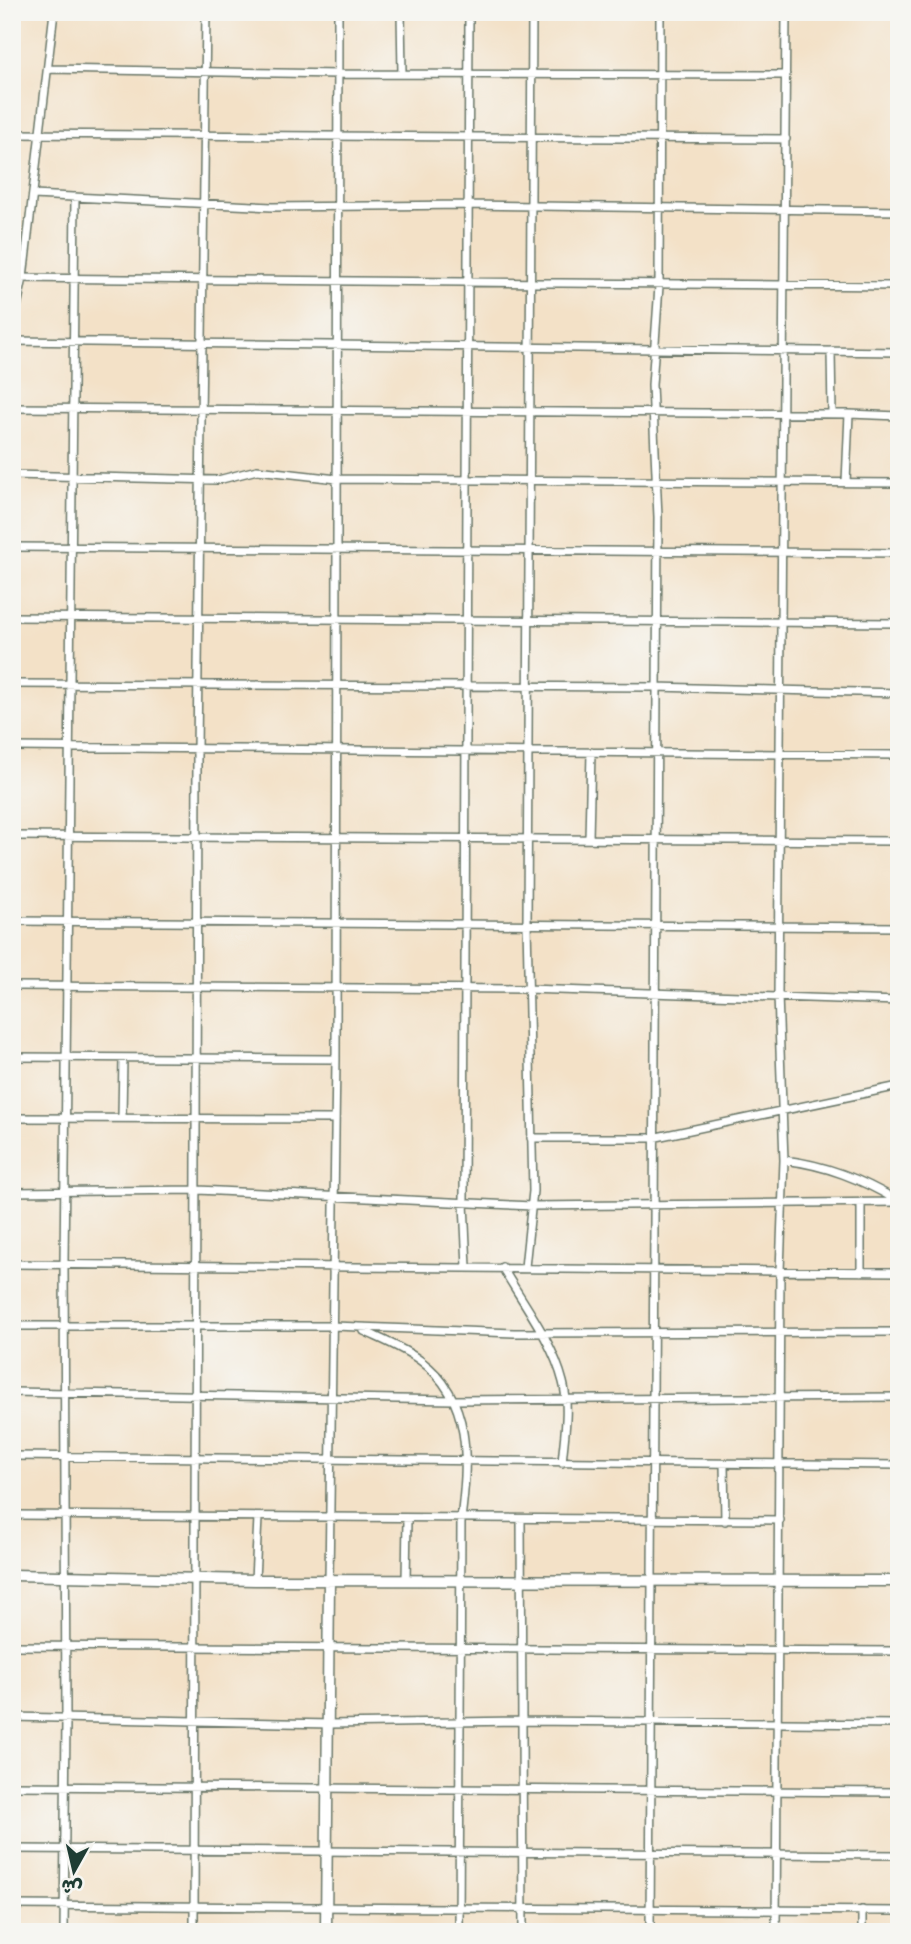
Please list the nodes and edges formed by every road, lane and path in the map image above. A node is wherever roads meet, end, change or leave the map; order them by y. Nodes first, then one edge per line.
1 (54, 12) edge
2 (206, 12) edge
3 (338, 12) edge
4 (401, 12) edge
5 (469, 12) edge
6 (532, 12) edge
7 (660, 12) edge
8 (786, 12) edge
9 (50, 69) junction
10 (205, 71) junction
11 (339, 74) junction
12 (402, 74) junction
13 (469, 74) junction
14 (531, 74) junction
15 (659, 75) junction
16 (786, 75) junction
17 (12, 134) edge
18 (41, 134) junction
19 (203, 135) junction
20 (339, 136) junction
21 (469, 138) junction
22 (532, 139) junction
23 (786, 139) junction
24 (658, 140) junction
25 (33, 195) junction
26 (75, 197) junction
27 (203, 203) junction
28 (338, 205) junction
29 (468, 205) junction
30 (533, 206) junction
31 (659, 207) junction
32 (786, 209) junction
33 (899, 211) edge
34 (12, 278) edge
35 (23, 278) junction
36 (73, 280) junction
37 (202, 281) junction
38 (338, 281) junction
39 (469, 282) junction
40 (532, 283) junction
41 (659, 286) junction
42 (783, 286) junction
43 (899, 286) edge
44 (12, 330) edge
45 (12, 341) edge
46 (72, 342) junction
47 (203, 345) junction
48 (338, 345) junction
49 (470, 347) junction
50 (532, 347) junction
51 (656, 351) junction
52 (783, 351) junction
53 (831, 351) junction
54 (899, 352) edge
55 (12, 408) edge
56 (72, 409) junction
57 (202, 410) junction
58 (468, 410) junction
59 (337, 411) junction
60 (530, 411) junction
61 (653, 411) junction
62 (782, 414) junction
63 (832, 414) junction
64 (849, 414) junction
65 (899, 416) edge
66 (12, 475) edge
67 (71, 476) junction
68 (337, 479) junction
69 (200, 480) junction
70 (468, 480) junction
71 (530, 481) junction
72 (657, 482) junction
73 (846, 482) junction
74 (784, 483) junction
75 (899, 483) edge
76 (12, 547) edge
77 (70, 548) junction
78 (201, 549) junction
79 (337, 550) junction
80 (469, 551) junction
81 (531, 552) junction
82 (784, 552) junction
83 (658, 553) junction
84 (899, 553) edge
85 (12, 617) edge
86 (71, 617) junction
87 (200, 617) junction
88 (335, 617) junction
89 (468, 619) junction
90 (530, 620) junction
91 (656, 620) junction
92 (783, 621) junction
93 (899, 623) edge
94 (12, 684) edge
95 (199, 684) junction
96 (70, 685) junction
97 (467, 685) junction
98 (335, 686) junction
99 (529, 687) junction
100 (655, 687) junction
101 (782, 690) junction
102 (899, 693) edge
103 (12, 747) edge
104 (69, 748) junction
105 (197, 750) junction
106 (334, 751) junction
107 (655, 751) junction
108 (466, 752) junction
109 (591, 752) junction
110 (528, 753) junction
111 (780, 753) junction
112 (899, 755) edge
113 (12, 835) edge
114 (68, 836) junction
115 (198, 836) junction
116 (334, 836) junction
117 (465, 838) junction
118 (528, 838) junction
119 (589, 839) junction
120 (654, 839) junction
121 (779, 840) junction
122 (899, 841) edge
123 (12, 920) edge
124 (68, 920) junction
125 (198, 922) junction
126 (334, 923) junction
127 (465, 924) junction
128 (527, 924) junction
129 (655, 925) junction
130 (780, 926) junction
131 (899, 927) edge
132 (12, 986) edge
133 (67, 986) junction
134 (199, 987) junction
135 (335, 987) junction
136 (466, 988) junction
137 (527, 989) junction
138 (655, 992) junction
139 (778, 995) junction
140 (899, 1001) edge
141 (12, 1057) edge
142 (66, 1058) junction
143 (122, 1058) junction
144 (199, 1058) junction
145 (336, 1059) junction
146 (899, 1086) edge
147 (783, 1112) junction
148 (66, 1116) junction
149 (122, 1117) junction
150 (198, 1117) junction
151 (12, 1118) edge
152 (335, 1119) junction
153 (531, 1138) junction
154 (652, 1138) junction
155 (784, 1160) junction
156 (198, 1190) junction
157 (12, 1192) edge
158 (66, 1192) junction
159 (335, 1195) junction
160 (899, 1201) edge
161 (783, 1202) junction
162 (861, 1202) junction
163 (464, 1203) junction
164 (654, 1205) junction
165 (532, 1206) junction
166 (12, 1264) edge
167 (64, 1264) junction
168 (198, 1266) junction
169 (467, 1267) junction
170 (334, 1268) junction
171 (502, 1268) junction
172 (525, 1268) junction
173 (653, 1269) junction
174 (780, 1271) junction
175 (861, 1272) junction
176 (899, 1272) edge
177 (12, 1326) edge
178 (65, 1326) junction
179 (197, 1326) junction
180 (334, 1326) junction
181 (360, 1329) junction
182 (653, 1332) junction
183 (899, 1332) edge
184 (540, 1333) junction
185 (780, 1333) junction
186 (12, 1392) edge
187 (66, 1392) junction
188 (197, 1393) junction
189 (334, 1396) junction
190 (565, 1397) junction
191 (653, 1397) junction
192 (899, 1397) edge
193 (779, 1398) junction
194 (453, 1400) junction
195 (12, 1456) edge
196 (66, 1457) junction
197 (198, 1458) junction
198 (333, 1461) junction
199 (468, 1463) junction
200 (562, 1464) junction
201 (652, 1464) junction
202 (724, 1464) junction
203 (780, 1465) junction
204 (899, 1465) edge
205 (12, 1515) edge
206 (65, 1516) junction
207 (197, 1518) junction
208 (258, 1518) junction
209 (332, 1519) junction
210 (407, 1519) junction
211 (461, 1519) junction
212 (521, 1520) junction
213 (780, 1520) junction
214 (651, 1521) junction
215 (725, 1521) junction
216 (12, 1575) edge
217 (66, 1576) junction
218 (195, 1577) junction
219 (255, 1580) junction
220 (329, 1580) junction
221 (406, 1580) junction
222 (461, 1580) junction
223 (522, 1580) junction
224 (650, 1581) junction
225 (779, 1581) junction
226 (899, 1581) edge
227 (66, 1645) junction
228 (12, 1646) edge
229 (196, 1648) junction
230 (330, 1648) junction
231 (461, 1650) junction
232 (523, 1650) junction
233 (650, 1651) junction
234 (899, 1651) edge
235 (778, 1652) junction
236 (12, 1717) edge
237 (66, 1718) junction
238 (195, 1719) junction
239 (460, 1721) junction
240 (522, 1721) junction
241 (652, 1722) junction
242 (777, 1722) junction
243 (330, 1724) junction
244 (899, 1724) edge
245 (12, 1786) edge
246 (195, 1786) junction
247 (65, 1787) junction
248 (330, 1787) junction
249 (460, 1789) junction
250 (522, 1789) junction
251 (650, 1789) junction
252 (776, 1790) junction
253 (899, 1792) edge
254 (12, 1849) edge
255 (65, 1849) junction
256 (192, 1849) junction
257 (328, 1851) junction
258 (459, 1851) junction
259 (522, 1853) junction
260 (777, 1854) junction
261 (650, 1855) junction
262 (899, 1855) edge
263 (12, 1905) edge
264 (65, 1905) junction
265 (194, 1905) junction
266 (328, 1905) junction
267 (459, 1906) junction
268 (523, 1907) junction
269 (650, 1908) junction
270 (776, 1909) junction
271 (862, 1910) junction
272 (899, 1911) edge
273 (64, 1932) edge
274 (194, 1932) edge
275 (326, 1932) edge
276 (459, 1932) edge
277 (523, 1932) edge
278 (650, 1932) edge
279 (776, 1932) edge
280 (862, 1932) edge

1 - 9 street
2 - 10 street
3 - 11 street
4 - 12 street
5 - 13 street
6 - 14 street
7 - 15 street
8 - 16 street
9 - 10 street
9 - 18 street
10 - 11 street
10 - 19 street
11 - 12 street
11 - 20 street
12 - 13 street
13 - 14 street
13 - 21 street
14 - 15 street
14 - 22 street
15 - 16 street
15 - 24 street
16 - 23 street
17 - 18 street
18 - 19 street
18 - 25 street
19 - 20 street
19 - 27 street
20 - 21 street
20 - 28 street
21 - 22 street
21 - 29 street
22 - 24 street
22 - 30 street
23 - 24 street
23 - 32 street
24 - 31 street
25 - 26 street
25 - 35 street
26 - 27 street
26 - 36 street
27 - 28 street
27 - 37 street
28 - 29 street
28 - 38 street
29 - 30 street
29 - 39 street
30 - 31 street
30 - 40 street
31 - 32 street
31 - 41 street
32 - 33 street
32 - 42 street
34 - 35 street
35 - 36 street
35 - 44 street
36 - 37 street
36 - 46 street
37 - 38 street
37 - 47 street
38 - 39 street
38 - 48 street
39 - 40 street
39 - 49 street
40 - 41 street
40 - 50 street
41 - 42 street
41 - 51 street
42 - 43 street
42 - 52 street
45 - 46 street
46 - 47 street
46 - 56 street
47 - 48 street
47 - 57 street
48 - 49 street
48 - 59 street
49 - 50 street
49 - 58 street
50 - 51 street
50 - 60 street
51 - 52 street
51 - 61 street
52 - 53 street
52 - 62 street
53 - 54 street
53 - 63 street
55 - 56 street
56 - 57 street
56 - 67 street
57 - 59 street
57 - 69 street
58 - 59 street
58 - 60 street
58 - 70 street
59 - 68 street
60 - 61 street
60 - 71 street
61 - 62 street
61 - 72 street
62 - 63 street
62 - 74 street
63 - 64 street
64 - 65 street
64 - 73 street
66 - 67 street
67 - 69 street
67 - 77 street
68 - 69 street
68 - 70 street
68 - 79 street
69 - 78 street
70 - 71 street
70 - 80 street
71 - 72 street
71 - 81 street
72 - 74 street
72 - 83 street
73 - 74 street
73 - 75 street
74 - 82 street
76 - 77 street
77 - 78 street
77 - 86 street
78 - 79 street
78 - 87 street
79 - 80 street
79 - 88 street
80 - 81 street
80 - 89 street
81 - 83 street
81 - 90 street
82 - 83 street
82 - 84 street
82 - 92 street
83 - 91 street
85 - 86 street
86 - 87 street
86 - 96 street
87 - 88 street
87 - 95 street
88 - 89 street
88 - 98 street
89 - 90 street
89 - 97 street
90 - 91 street
90 - 99 street
91 - 92 street
91 - 100 street
92 - 93 street
92 - 101 street
94 - 96 street
95 - 96 street
95 - 98 street
95 - 105 street
96 - 104 street
97 - 98 street
97 - 99 street
97 - 108 street
98 - 106 street
99 - 100 street
99 - 110 street
100 - 101 street
100 - 107 street
101 - 102 street
101 - 111 street
103 - 104 street
104 - 105 street
104 - 114 street
105 - 106 street
105 - 115 street
106 - 108 street
106 - 116 street
107 - 109 street
107 - 111 street
107 - 120 street
108 - 110 street
108 - 117 street
109 - 110 street
109 - 119 street
110 - 118 street
111 - 112 street
111 - 121 street
113 - 114 street
114 - 115 street
114 - 124 street
115 - 116 street
115 - 125 street
116 - 117 street
116 - 126 street
117 - 118 street
117 - 127 street
118 - 119 street
118 - 128 street
119 - 120 street
120 - 121 street
120 - 129 street
121 - 122 street
121 - 130 street
123 - 124 street
124 - 125 street
124 - 133 street
125 - 126 street
125 - 134 street
126 - 127 street
126 - 135 street
127 - 128 street
127 - 136 street
128 - 129 street
128 - 137 street
129 - 130 street
129 - 138 street
130 - 131 street
130 - 139 street
132 - 133 street
133 - 134 street
133 - 142 street
134 - 135 street
134 - 144 street
135 - 136 street
135 - 145 street
136 - 137 street
136 - 163 street
137 - 138 street
137 - 153 street
138 - 139 street
138 - 154 street
139 - 140 street
139 - 147 street
141 - 142 street
142 - 143 street
142 - 148 street
143 - 144 street
143 - 149 street
144 - 145 street
144 - 150 street
145 - 152 street
146 - 147 street
147 - 154 street
147 - 155 street
148 - 149 street
148 - 151 street
148 - 158 street
149 - 150 street
150 - 152 street
150 - 156 street
152 - 159 street
153 - 154 street
153 - 165 street
154 - 164 street
155 - 160 street
155 - 161 street
156 - 158 street
156 - 159 street
156 - 168 street
157 - 158 street
158 - 167 street
159 - 163 street
159 - 170 street
160 - 162 street
161 - 162 street
161 - 164 street
161 - 174 street
162 - 175 street
163 - 165 street
163 - 169 street
164 - 165 street
164 - 173 street
165 - 172 street
166 - 167 street
167 - 168 street
167 - 178 street
168 - 170 street
168 - 179 street
169 - 170 street
169 - 171 street
170 - 180 street
171 - 172 street
171 - 184 street
172 - 173 street
173 - 174 street
173 - 182 street
174 - 175 street
174 - 185 street
175 - 176 street
177 - 178 street
178 - 179 street
178 - 187 street
179 - 180 street
179 - 188 street
180 - 181 street
180 - 189 street
181 - 184 street
181 - 194 street
182 - 184 street
182 - 185 street
182 - 191 street
183 - 185 street
184 - 190 street
185 - 193 street
186 - 187 street
187 - 188 street
187 - 196 street
188 - 189 street
188 - 197 street
189 - 194 street
189 - 198 street
190 - 191 street
190 - 194 street
190 - 200 street
191 - 193 street
191 - 201 street
192 - 193 street
193 - 203 street
194 - 199 street
195 - 196 street
196 - 197 street
196 - 206 street
197 - 198 street
197 - 207 street
198 - 199 street
198 - 209 street
199 - 200 street
199 - 211 street
200 - 201 street
201 - 202 street
201 - 214 street
202 - 203 street
202 - 215 street
203 - 204 street
203 - 213 street
205 - 206 street
206 - 207 street
206 - 217 street
207 - 208 street
207 - 218 street
208 - 209 street
208 - 219 street
209 - 210 street
209 - 220 street
210 - 211 street
210 - 221 street
211 - 212 street
211 - 222 street
212 - 214 street
212 - 223 street
213 - 215 street
213 - 225 street
214 - 215 street
214 - 224 street
216 - 217 street
217 - 218 street
217 - 227 street
218 - 219 street
218 - 229 street
219 - 220 street
220 - 221 street
220 - 230 street
221 - 222 street
222 - 223 street
222 - 231 street
223 - 224 street
223 - 232 street
224 - 225 street
224 - 233 street
225 - 226 street
225 - 235 street
227 - 228 street
227 - 229 street
227 - 237 street
229 - 230 street
229 - 238 street
230 - 231 street
230 - 243 street
231 - 232 street
231 - 239 street
232 - 233 street
232 - 240 street
233 - 235 street
233 - 241 street
234 - 235 street
235 - 242 street
236 - 237 street
237 - 238 street
237 - 247 street
238 - 243 street
238 - 246 street
239 - 240 street
239 - 243 street
239 - 249 street
240 - 241 street
240 - 250 street
241 - 242 street
241 - 251 street
242 - 244 street
242 - 252 street
243 - 248 street
245 - 247 street
246 - 247 street
246 - 248 street
246 - 256 street
247 - 255 street
248 - 249 street
248 - 257 street
249 - 250 street
249 - 258 street
250 - 251 street
250 - 259 street
251 - 252 street
251 - 261 street
252 - 253 street
252 - 260 street
254 - 255 street
255 - 256 street
255 - 264 street
256 - 257 street
256 - 265 street
257 - 258 street
257 - 266 street
258 - 259 street
258 - 267 street
259 - 261 street
259 - 268 street
260 - 261 street
260 - 262 street
260 - 270 street
261 - 269 street
263 - 264 street
264 - 265 street
264 - 273 street
265 - 266 street
265 - 274 street
266 - 267 street
266 - 275 street
267 - 268 street
267 - 276 street
268 - 269 street
268 - 277 street
269 - 270 street
269 - 278 street
270 - 271 street
270 - 279 street
271 - 272 street
271 - 280 street

